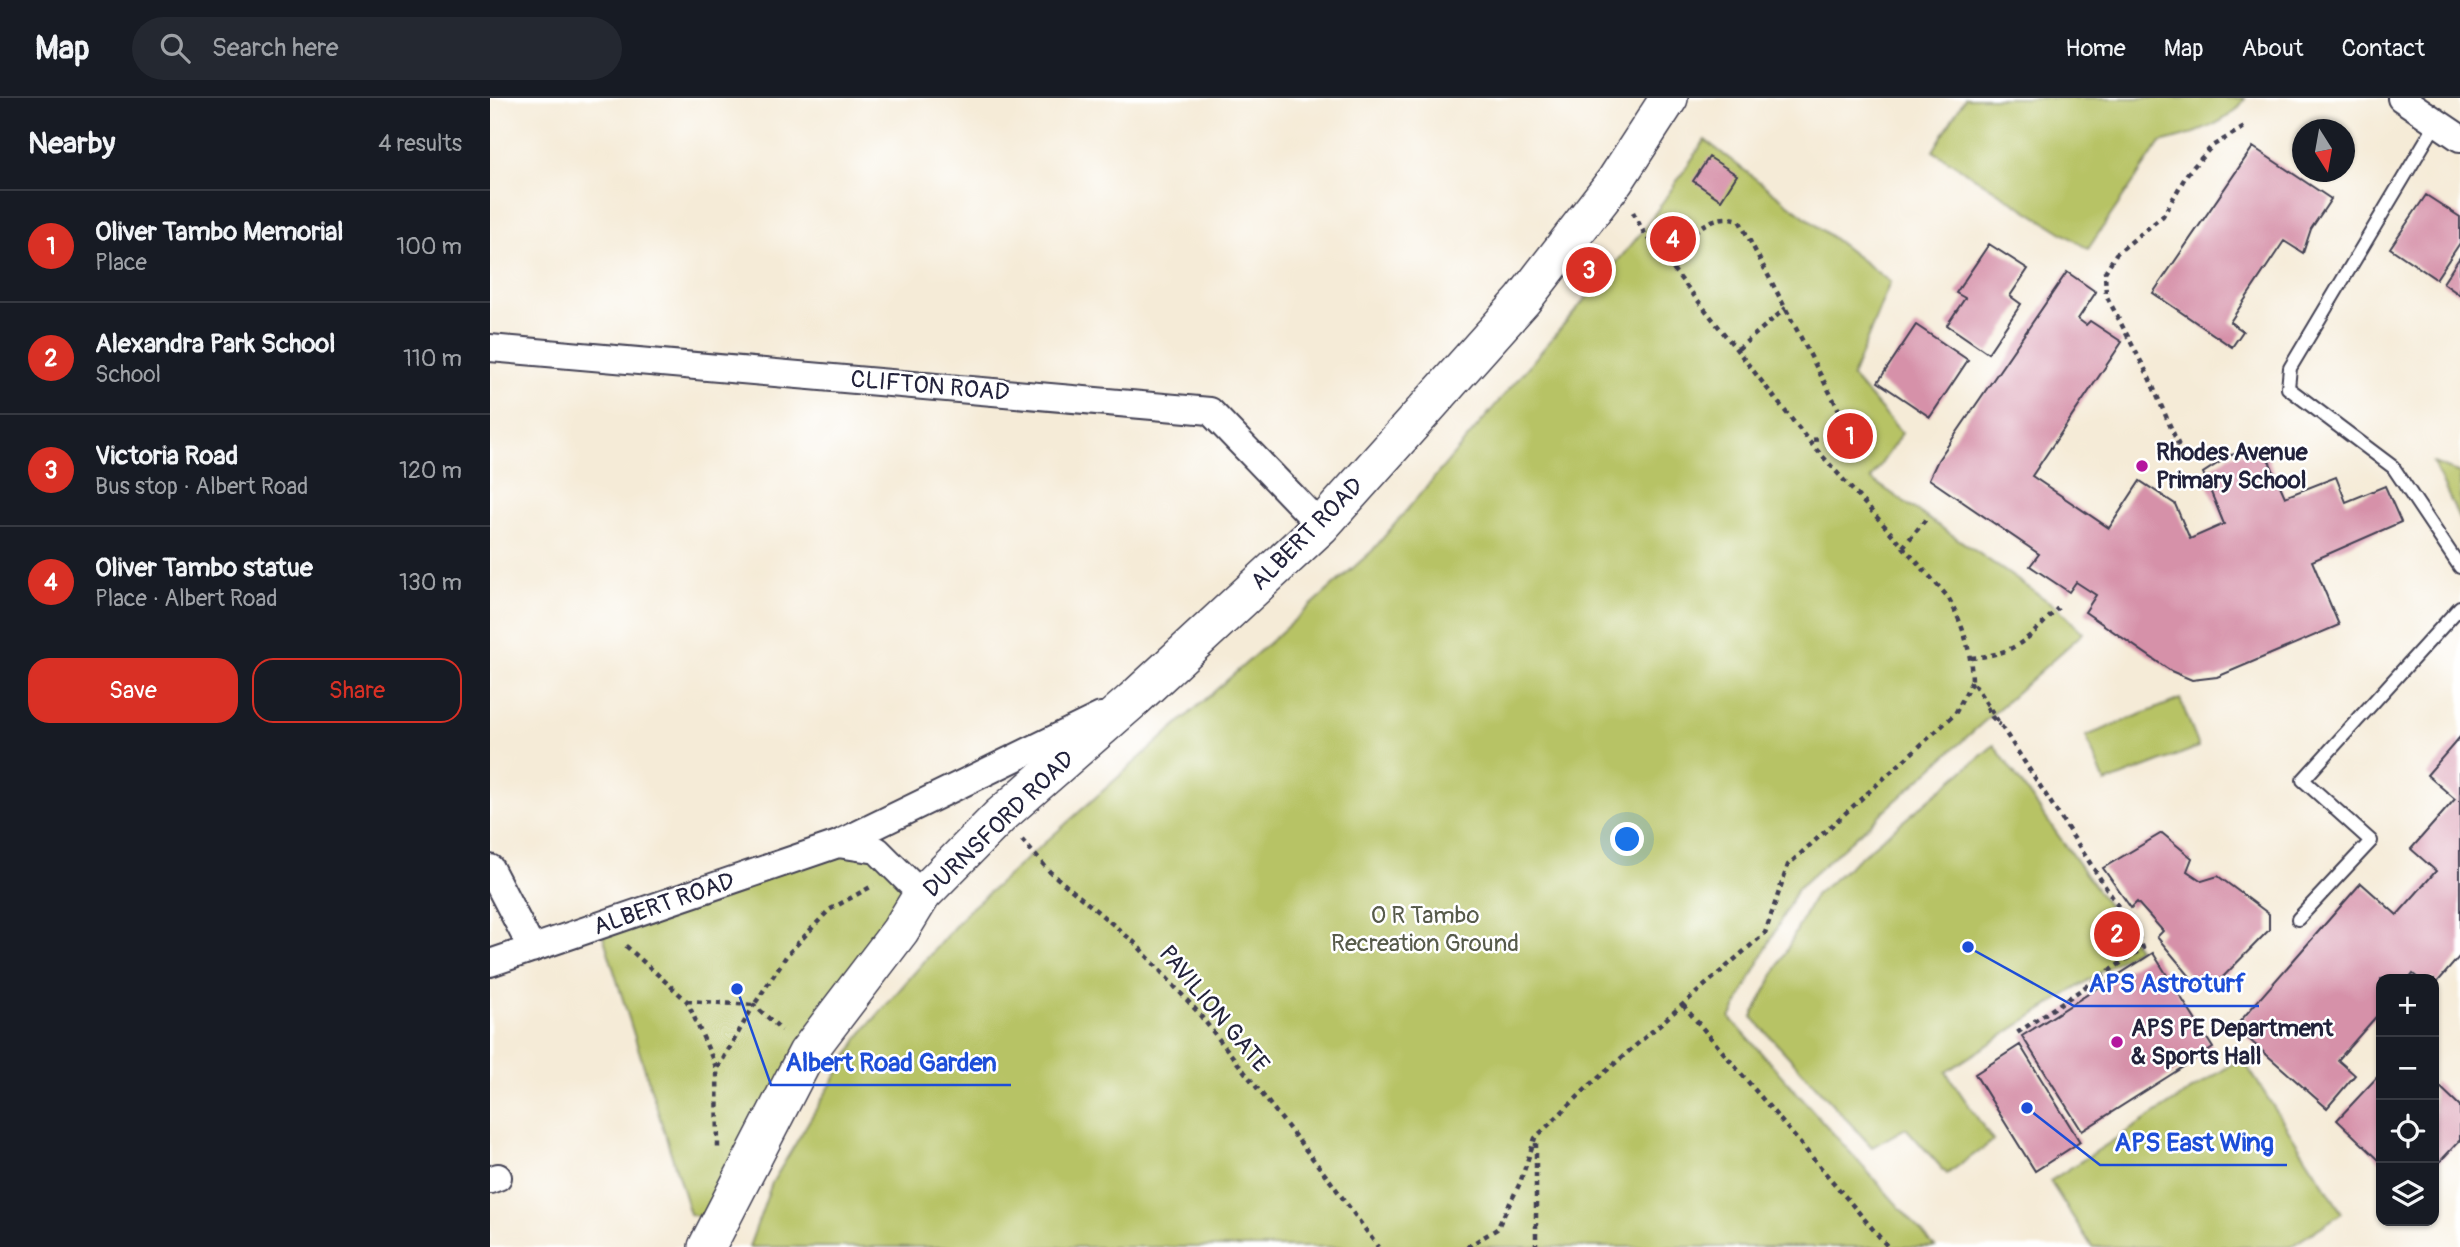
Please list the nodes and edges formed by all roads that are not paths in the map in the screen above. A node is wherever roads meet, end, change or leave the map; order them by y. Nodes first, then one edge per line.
1 (1669, 98) edge
2 (2401, 98) edge
3 (2437, 122) junction
4 (2460, 138) edge
5 (490, 348) edge
6 (1321, 527) junction
7 (2460, 567) edge
8 (2460, 607) edge
9 (1133, 699) junction
10 (838, 844) junction
11 (490, 868) edge
12 (910, 883) junction
13 (2298, 919) dead end
14 (532, 949) junction
15 (490, 963) edge
16 (707, 1247) edge

1 - 6 main road, ALBERT ROAD
2 - 3 street
3 - 4 street
3 - 7 lane
5 - 6 street, CLIFTON ROAD
6 - 9 main road, ALBERT ROAD
8 - 13 lane
9 - 10 street, ALBERT ROAD
9 - 12 main road, DURNSFORD ROAD
10 - 12 street, ALBERT ROAD
10 - 14 street, ALBERT ROAD
11 - 14 street
12 - 16 main road, DURNSFORD ROAD
14 - 15 street, ALBERT ROAD

